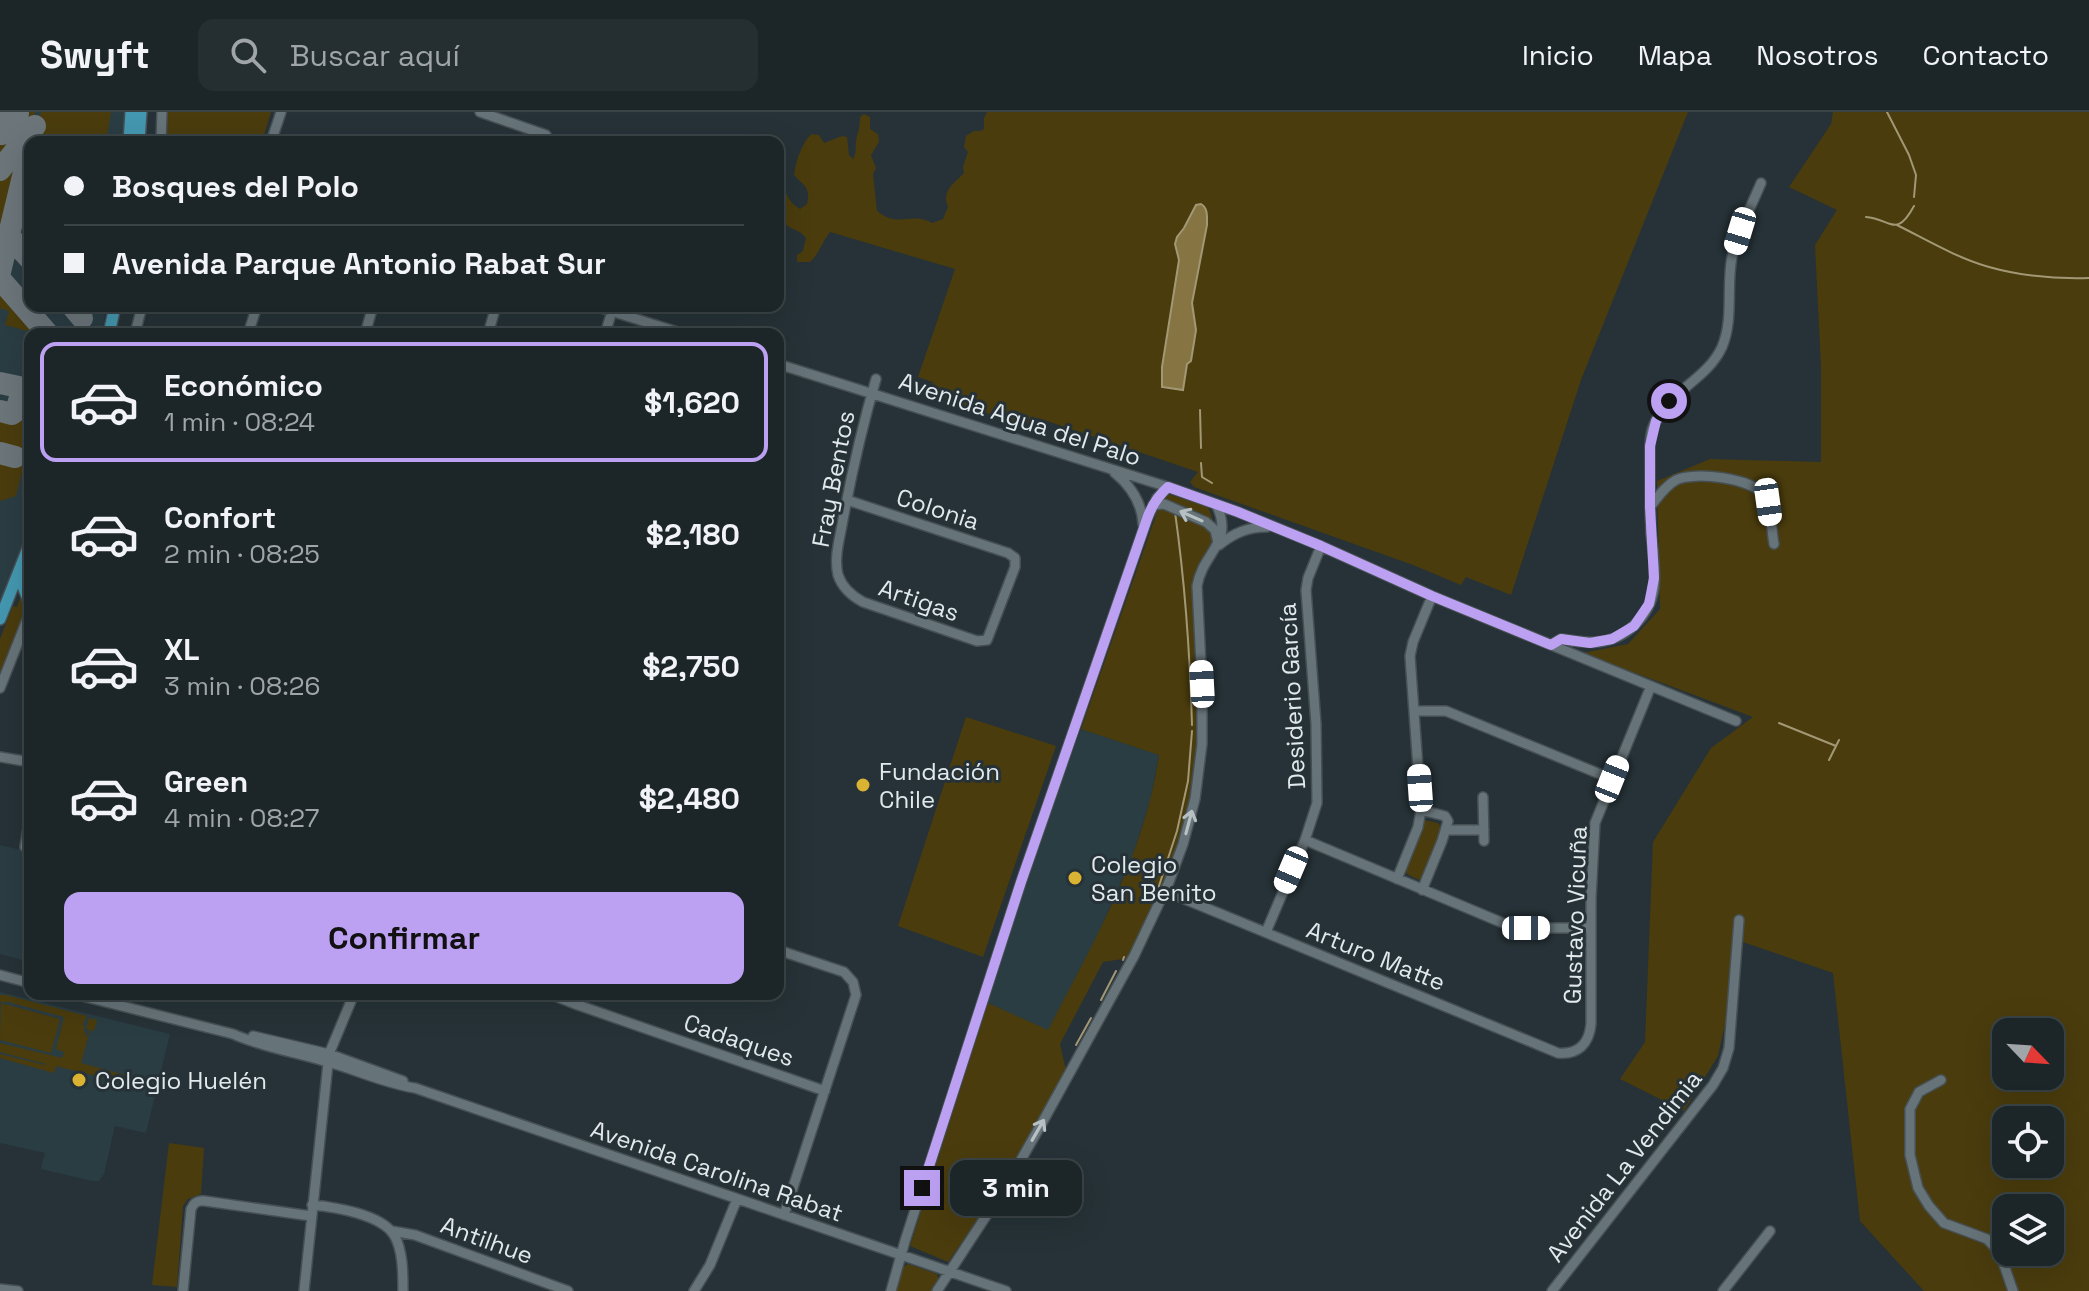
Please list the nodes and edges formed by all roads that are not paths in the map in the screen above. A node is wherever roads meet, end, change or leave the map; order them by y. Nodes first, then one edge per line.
1 (131, 112) edge
2 (141, 112) edge
3 (162, 112) edge
4 (281, 112) edge
5 (480, 112) edge
6 (546, 135) dead end
7 (137, 136) edge
8 (139, 136) edge
9 (161, 136) edge
10 (273, 136) edge
11 (1761, 183) dead end
12 (615, 312) edge
13 (665, 328) edge
14 (784, 366) edge
15 (876, 379) dead end
16 (872, 393) junction
17 (1109, 468) junction
18 (1168, 487) junction
19 (847, 500) junction
20 (1216, 504) junction
21 (1153, 505) junction
22 (1650, 507) junction
23 (1144, 527) junction
24 (1277, 528) junction
25 (1774, 544) dead end
26 (1217, 545) junction
27 (1321, 546) junction
28 (24, 558) edge
29 (18, 574) junction
30 (844, 586) joint
31 (24, 589) edge
32 (1432, 596) junction
33 (0, 619) edge
34 (24, 627) edge
35 (987, 640) joint
36 (1551, 645) junction
37 (1651, 686) junction
38 (0, 688) edge
39 (1414, 711) junction
40 (1736, 721) dead end
41 (0, 757) edge
42 (24, 761) edge
43 (1612, 779) junction
44 (1483, 797) dead end
45 (1421, 810) junction
46 (1446, 830) junction
47 (1305, 840) junction
48 (1397, 879) junction
49 (1422, 890) junction
50 (1165, 891) junction
51 (1739, 920) dead end
52 (1591, 928) junction
53 (1266, 932) junction
54 (784, 952) edge
55 (0, 975) edge
56 (24, 981) edge
57 (98, 1000) edge
58 (349, 1000) edge
59 (565, 1000) edge
60 (1573, 1052) joint
61 (328, 1058) junction
62 (1941, 1080) dead end
63 (825, 1091) junction
64 (737, 1199) junction
65 (311, 1210) junction
66 (784, 1215) junction
67 (392, 1231) junction
68 (1770, 1231) dead end
69 (900, 1255) junction
70 (950, 1272) junction
71 (0, 1289) edge
72 (18, 1291) edge
73 (183, 1291) edge
74 (304, 1291) edge
75 (403, 1291) edge
76 (568, 1291) edge
77 (694, 1291) edge
78 (891, 1291) edge
79 (937, 1291) edge
80 (1006, 1291) edge
81 (1552, 1291) edge
82 (1723, 1291) edge
83 (2013, 1291) edge

1 - 7 main road
2 - 8 main road
3 - 9 street
4 - 10 street
5 - 6 street
11 - 22 street
12 - 13 street
14 - 16 street, Avenida Agua del Palo
15 - 16 street, Fray Bentos
16 - 17 street, Avenida Agua del Palo
16 - 19 street, Fray Bentos
17 - 18 street, Avenida Agua del Palo
17 - 23 street
18 - 20 street, Avenida Agua del Palo
18 - 21 street
19 - 30 street, Fray Bentos
19 - 35 street, Colonia
20 - 24 street, Avenida Agua del Palo
20 - 26 street
21 - 23 street
26 -> 21 street
22 - 25 street
22 - 36 street
23 - 69 street
24 - 26 street
24 - 27 street, Avenida Agua del Palo
50 -> 26 street
27 - 32 street, Avenida Agua del Palo
27 - 47 street, Desiderio García
28 - 29 main road
29 - 31 main road
29 - 33 main road
30 - 35 street, Artigas
32 - 36 street, Avenida Agua del Palo
32 - 39 street
34 - 38 street
36 - 37 street, Avenida Agua del Palo
37 - 40 street, Avenida Agua del Palo
37 - 43 street, Gustavo Vicuña
39 - 43 street
39 - 45 street
41 - 42 street
43 - 52 street, Gustavo Vicuña
44 - 46 street
45 - 46 street
45 - 48 street
46 - 49 street
47 - 48 street
47 - 53 street, Desiderio García
48 - 49 street
49 - 52 street
50 - 53 street, Arturo Matte
70 -> 50 street
51 - 81 street, Avenida La Vendimia
52 - 60 street, Gustavo Vicuña
53 - 60 street, Arturo Matte
54 - 63 street
55 - 56 street
57 - 61 street, Avenida Carolina Rabat
58 - 61 street
59 - 63 street, Cadaques
61 - 64 street, Avenida Carolina Rabat
61 - 65 street
62 - 83 street
63 - 66 street
64 - 66 street, Avenida Carolina Rabat
64 - 77 street
65 - 67 street, Antilhue
65 - 73 street, Antilhue
65 - 74 street
66 - 69 street, Avenida Carolina Rabat
67 - 75 street
67 - 76 street, Antilhue
68 - 82 street
69 - 70 street, Avenida Carolina Rabat
69 - 78 street
70 - 79 street
70 - 80 street, Avenida Carolina Rabat
71 - 72 street

